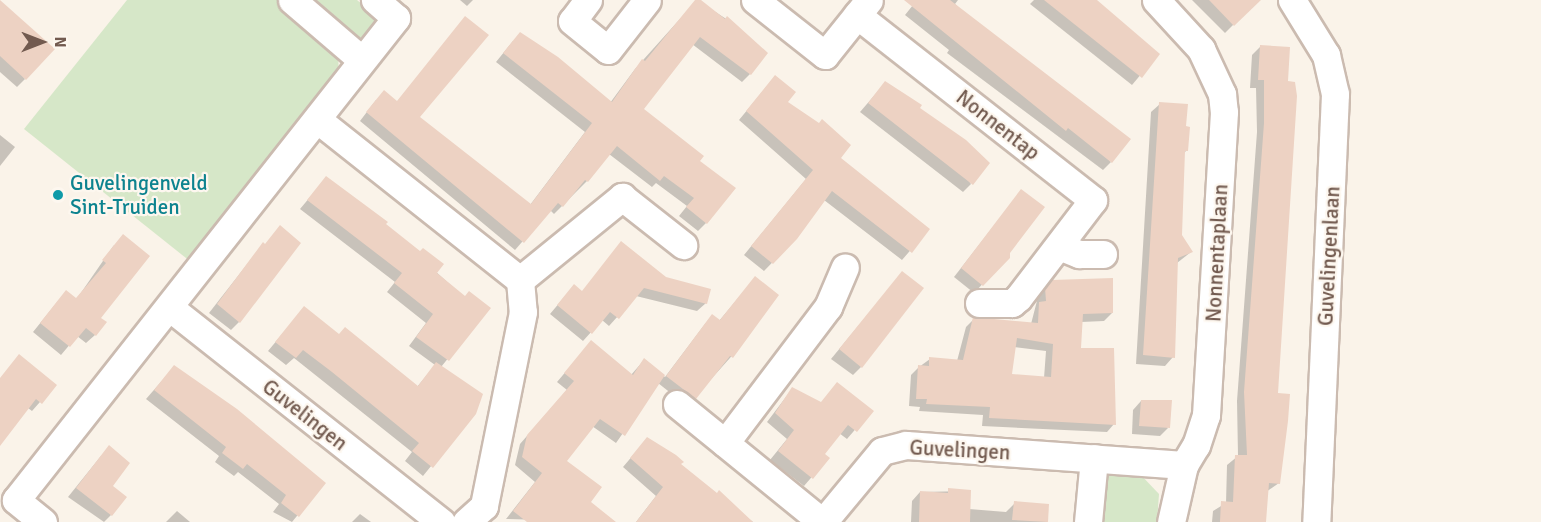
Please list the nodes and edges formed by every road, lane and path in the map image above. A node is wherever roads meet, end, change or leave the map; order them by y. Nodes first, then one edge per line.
1 (292, 0) edge
2 (375, 0) edge
3 (588, 0) edge
4 (647, 0) edge
5 (755, 0) edge
6 (1156, 0) edge
7 (1292, 0) edge
8 (863, 8) edge
9 (362, 60) junction
10 (318, 120) junction
11 (683, 245) dead end
12 (1059, 246) junction
13 (1103, 254) dead end
14 (845, 267) dead end
15 (520, 280) junction
16 (979, 303) dead end
17 (170, 307) junction
18 (677, 404) dead end
19 (725, 444) junction
20 (1094, 458) junction
21 (1184, 465) junction
22 (43, 522) edge
23 (441, 522) edge
24 (466, 522) edge
25 (823, 522) edge
26 (1088, 522) edge
27 (1171, 522) edge
28 (1316, 522) edge

1 - 9 street
2 - 9 street
3 - 4 street
5 - 8 street, Nonnentap
6 - 21 street, Nonnentaplaan
7 - 28 street, Guvelingenlaan
8 - 12 street, Nonnentap
9 - 10 street
10 - 15 street
10 - 17 street
11 - 15 street
12 - 13 street
12 - 16 street, Nonnentap
14 - 19 street
15 - 24 street
17 - 22 street
17 - 23 street, Guvelingen
18 - 19 street, Guvelingen
19 - 25 street, Guvelingen
20 - 21 street, Guvelingen
20 - 25 street, Guvelingen
20 - 26 street
21 - 27 street, Nonnentaplaan

